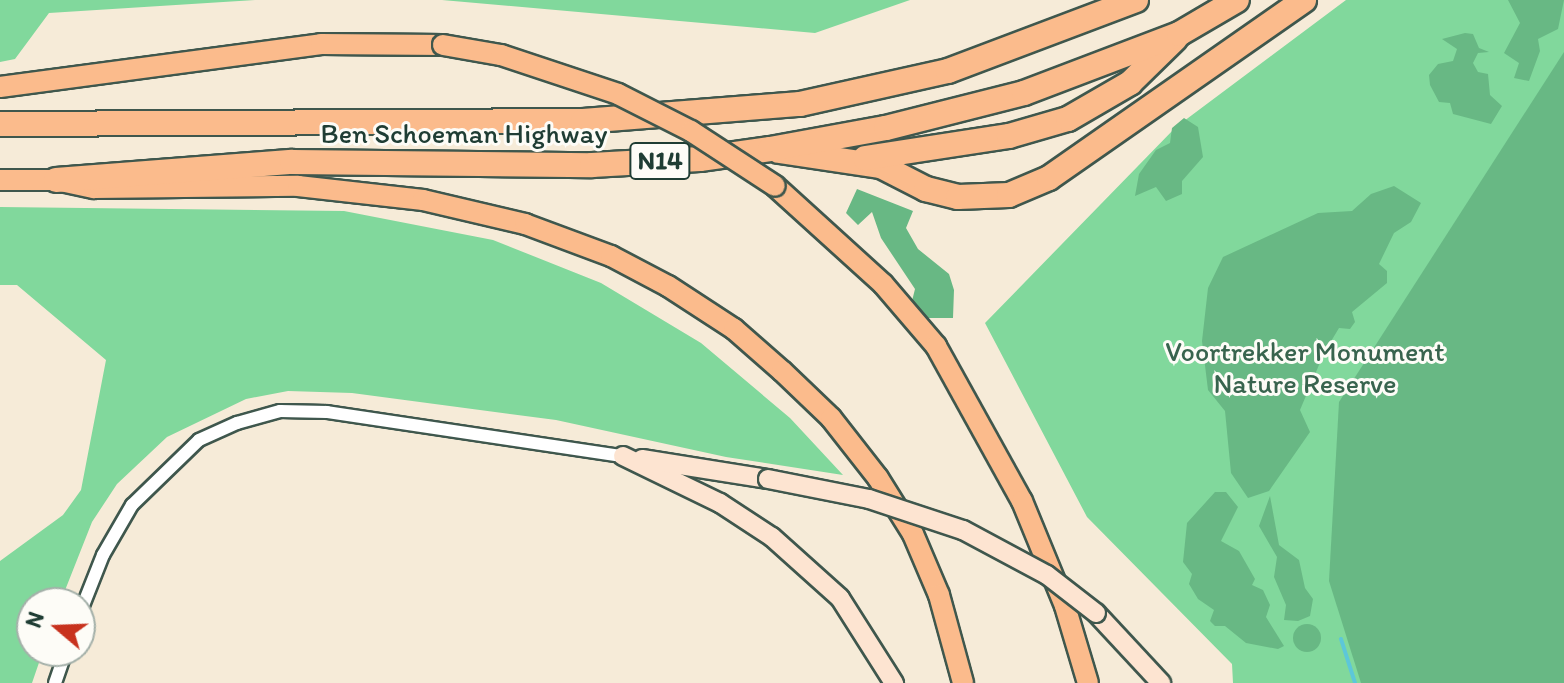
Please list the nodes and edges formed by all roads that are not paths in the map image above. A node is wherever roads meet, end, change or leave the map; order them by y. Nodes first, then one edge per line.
1 (1136, 0) edge
2 (1237, 0) edge
3 (1304, 0) edge
4 (1179, 34) junction
5 (0, 87) edge
6 (0, 124) edge
7 (770, 149) junction
8 (851, 160) junction
9 (0, 180) edge
10 (56, 180) junction
11 (623, 456) junction
12 (90, 587) edge
13 (894, 683) edge
14 (963, 683) edge
15 (1088, 683) edge
16 (1161, 683) edge

1 - 6 highway, Ben Schoeman Highway / N14
2 - 4 highway, Ben Schoeman Highway / N14
3 - 8 highway
4 - 7 highway, Ben Schoeman Highway / N14
4 - 8 highway
5 - 15 main road, bridge
7 - 8 highway
7 - 10 highway, Ben Schoeman Highway / N14
9 - 10 main road, Ben Schoeman Highway
10 - 14 main road
11 - 12 street
11 - 13 main road
11 - 16 main road, bridge

